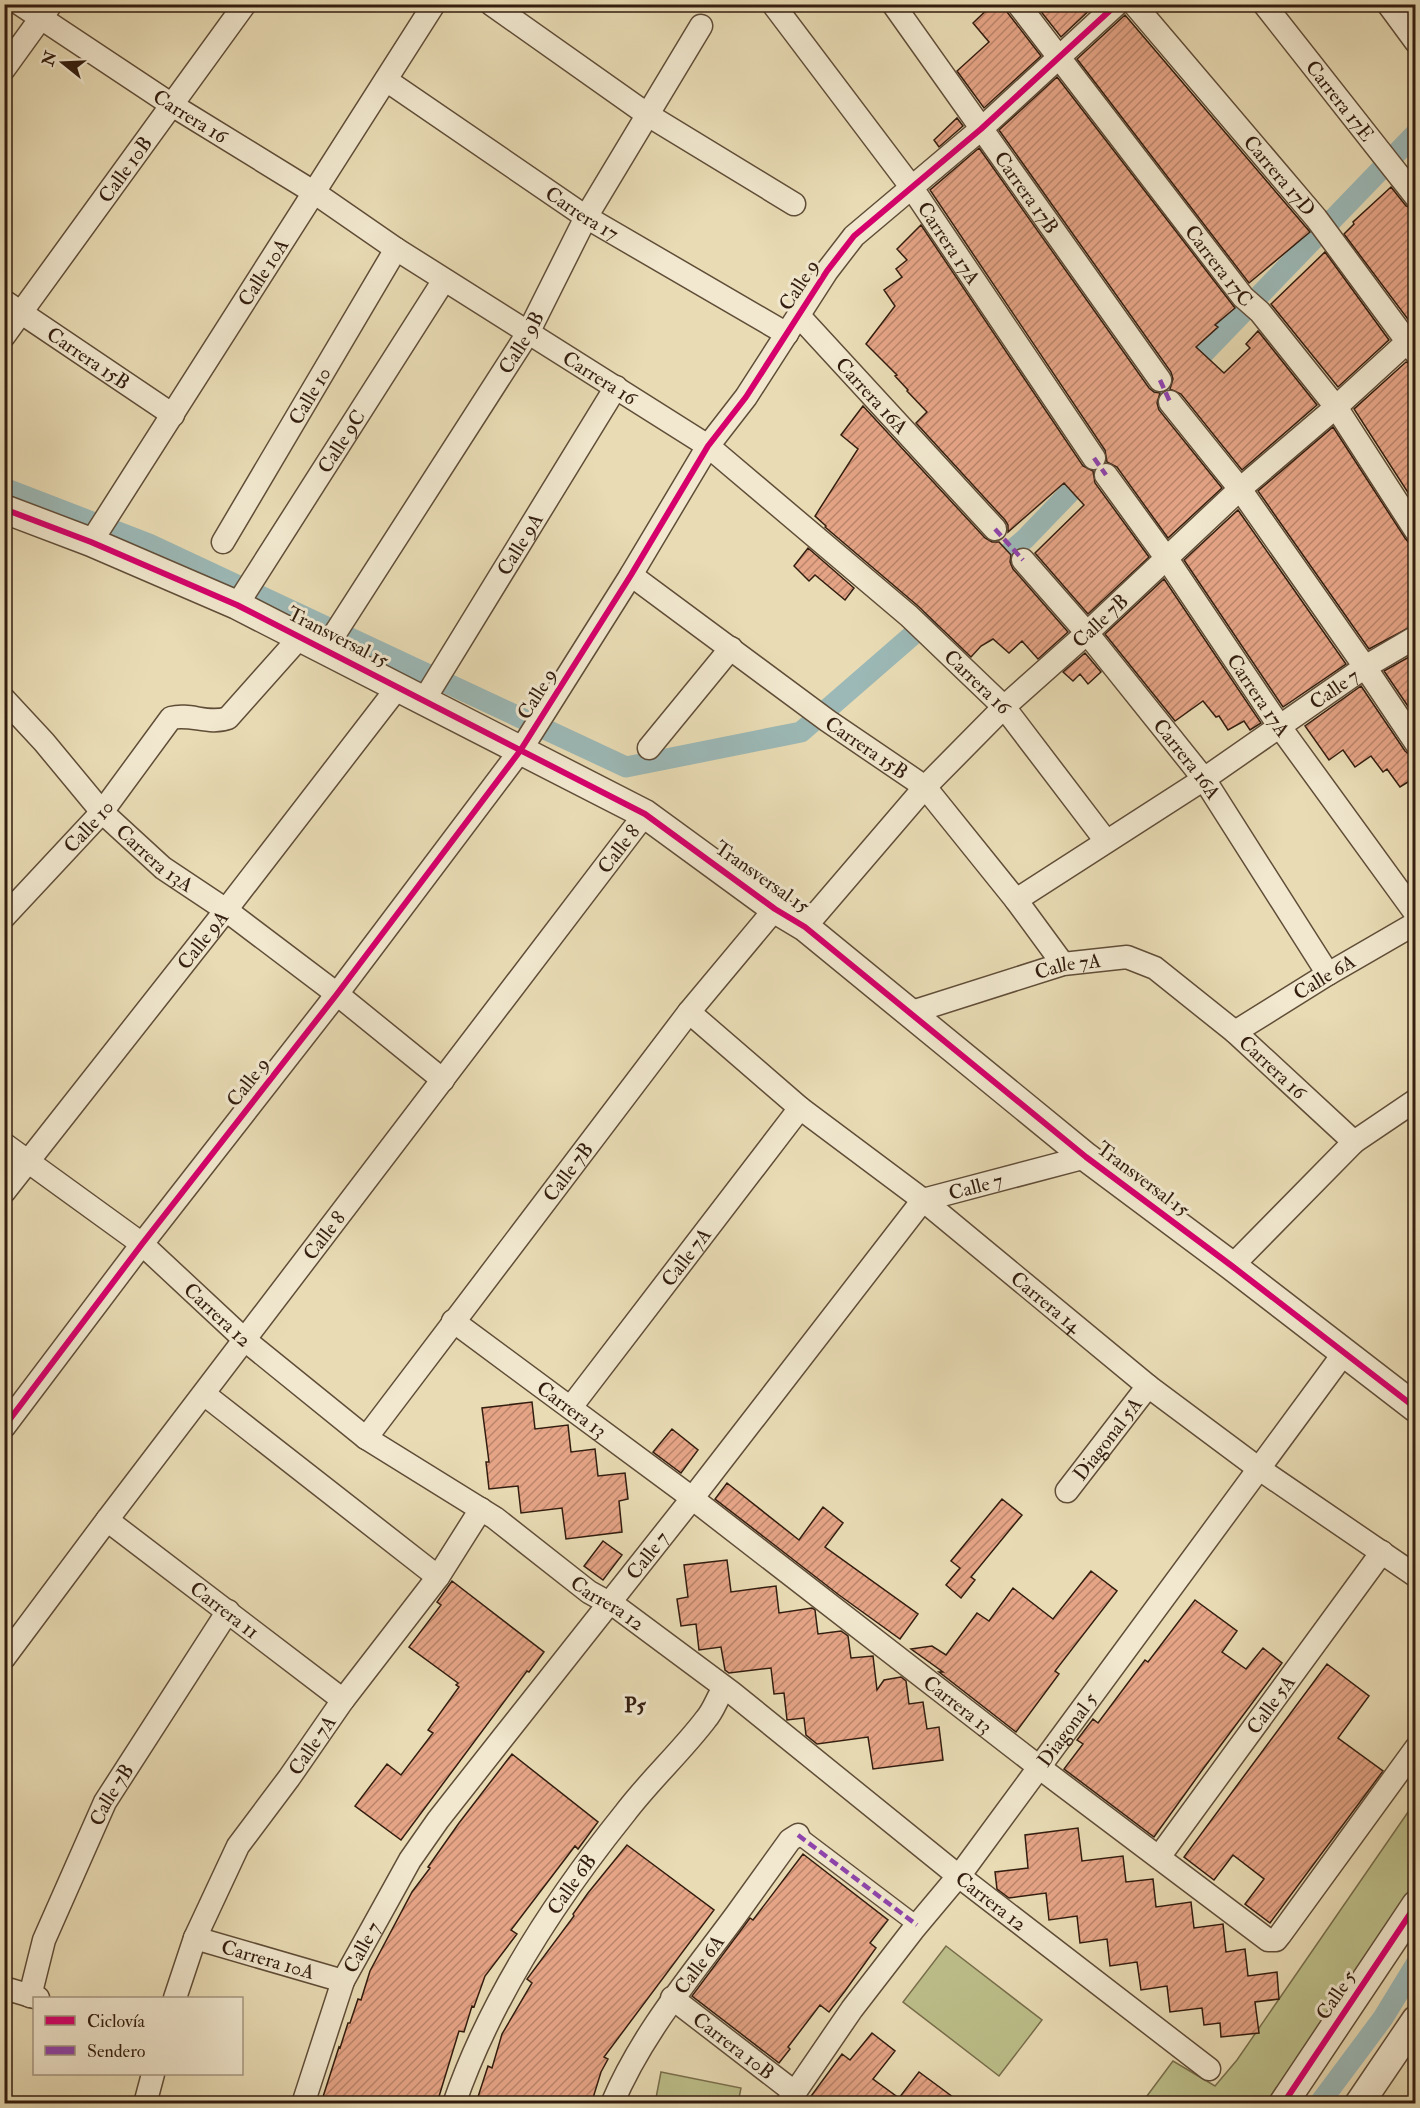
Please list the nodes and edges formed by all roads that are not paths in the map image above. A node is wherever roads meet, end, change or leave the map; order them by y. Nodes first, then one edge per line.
1 (20, 4) edge
2 (245, 4) edge
3 (434, 4) edge
4 (491, 4) edge
5 (773, 4) edge
6 (893, 4) edge
7 (1018, 4) edge
8 (1117, 4) edge
9 (1134, 4) edge
10 (1264, 4) edge
11 (1388, 4) edge
12 (45, 12) edge
13 (701, 26) dead end
14 (1416, 42) edge
15 (1059, 60) junction
16 (4, 69) edge
17 (386, 80) junction
18 (172, 105) junction
19 (648, 115) junction
20 (981, 129) junction
21 (912, 188) junction
22 (315, 193) junction
23 (1416, 197) edge
24 (794, 204) dead end
25 (586, 217) junction
26 (396, 249) junction
27 (444, 280) junction
28 (13, 307) edge
29 (793, 325) junction
30 (528, 333) junction
31 (4, 336) edge
32 (1413, 343) edge
33 (1160, 380) dead end
34 (616, 387) junction
35 (1170, 402) dead end
36 (1336, 407) junction
37 (173, 414) junction
38 (708, 446) junction
39 (1240, 489) junction
40 (4, 509) edge
41 (995, 529) dead end
42 (1416, 531) edge
43 (98, 532) junction
44 (223, 542) dead end
45 (1167, 559) junction
46 (1023, 560) dead end
47 (631, 575) junction
48 (242, 594) junction
49 (1087, 633) junction
50 (324, 637) junction
51 (1416, 637) edge
52 (731, 648) junction
53 (1365, 667) junction
54 (398, 687) junction
55 (428, 693) junction
56 (4, 699) edge
57 (1004, 707) junction
58 (228, 718) joint
59 (1280, 727) junction
60 (1416, 743) edge
61 (524, 744) junction
62 (649, 748) dead end
63 (1204, 779) junction
64 (925, 787) junction
65 (102, 812) junction
66 (645, 814) junction
67 (1106, 841) junction
68 (1016, 900) junction
69 (775, 909) junction
70 (226, 910) junction
71 (1416, 914) edge
72 (4, 917) edge
73 (1416, 923) edge
74 (805, 927) junction
75 (1126, 957) joint
76 (1063, 964) junction
77 (1328, 974) junction
78 (337, 994) junction
79 (689, 1012) junction
80 (909, 1013) junction
81 (1235, 1032) junction
82 (443, 1080) junction
83 (1416, 1100) edge
84 (800, 1107) junction
85 (1354, 1142) junction
86 (4, 1144) edge
87 (1086, 1157) junction
88 (28, 1161) junction
89 (4, 1192) edge
90 (923, 1200) junction
91 (142, 1244) junction
92 (1232, 1266) junction
93 (453, 1320) junction
94 (245, 1340) junction
95 (1344, 1353) junction
96 (1148, 1386) junction
97 (204, 1394) junction
98 (571, 1407) junction
99 (1416, 1408) edge
100 (4, 1427) edge
101 (366, 1438) junction
102 (1258, 1468) junction
103 (1067, 1491) dead end
104 (691, 1499) junction
105 (481, 1509) junction
106 (107, 1520) junction
107 (1382, 1552) junction
108 (1416, 1576) edge
109 (438, 1577) junction
110 (609, 1603) junction
111 (228, 1611) junction
112 (4, 1658) edge
113 (724, 1688) junction
114 (343, 1700) junction
115 (1416, 1748) edge
116 (1040, 1767) junction
117 (798, 1835) joint
118 (1159, 1857) junction
119 (959, 1876) junction
120 (1416, 1905) edge
121 (917, 1925) junction
122 (195, 1938) junction
123 (343, 1981) junction
124 (4, 1988) edge
125 (34, 1997) edge
126 (175, 1997) edge
127 (672, 1998) junction
128 (1416, 2020) edge
129 (1209, 2069) dead end
130 (152, 2075) edge
131 (791, 2098) edge
132 (145, 2103) edge
133 (303, 2103) edge
134 (454, 2103) edge
135 (612, 2103) edge
136 (1283, 2103) edge
137 (1359, 2103) edge

1 - 12 street, Carrera 16
2 - 18 street, Calle 10B
3 - 17 street, Calle 10A
4 - 19 street
5 - 21 street, Carrera 17A
6 - 20 street, Carrera 17B
7 - 15 street, Carrera 17C
8 - 15 street, Calle 9
9 - 32 street, Carrera 17D
10 - 23 street, Carrera 17E
11 - 14 street
12 - 16 street
12 - 18 street, Carrera 16
13 - 19 street, Calle 9B
15 - 20 street, Calle 9
15 - 36 street, Carrera 17C
17 - 22 street, Calle 10A
17 - 25 street, Carrera 17
18 - 22 street, Carrera 16
18 - 28 street, Calle 10B
19 - 24 street
19 - 25 street, Calle 9B
20 - 21 street, Calle 9
20 - 33 street, Carrera 17B
21 - 29 street, Calle 9
21 - 45 street, Carrera 17A
22 - 26 street, Carrera 16
22 - 37 street, Calle 10A
25 - 29 street, Carrera 17
25 - 30 street, Calle 9B
26 - 27 street, Carrera 16
26 - 44 street, Calle 10
27 - 30 street, Carrera 16
27 - 48 street, Calle 9C
28 - 31 street, Calle 10B
28 - 37 street, Carrera 15B
29 - 38 street, Calle 9
29 - 41 street, Carrera 16A
30 - 34 street, Carrera 16
30 - 50 street, Calle 9B
32 - 36 street, Calle 7B
34 - 38 street, Carrera 16
34 - 55 street, Calle 9A
35 - 39 street
36 - 39 street, Calle 7B
36 - 42 street, Carrera 17C
37 - 43 street, Calle 10A
38 - 47 street, Calle 9
38 - 57 street, Carrera 16
39 - 45 street, Calle 7B
39 - 53 street
40 - 43 street, Transversal 15
43 - 48 street, Transversal 15
45 - 49 street, Calle 7B
45 - 59 street, Carrera 17A
46 - 49 street, Carrera 16A
47 - 52 street, Carrera 15B
47 - 61 street, Calle 9
48 - 50 street, Transversal 15
49 - 57 street, Calle 7B
49 - 63 street, Carrera 16A
50 - 54 street, Transversal 15
50 - 58 street, Calle 9B
51 - 53 street, Calle 7
52 - 62 street
52 - 64 street, Carrera 15B
53 - 59 street, Calle 7
53 - 60 street
54 - 55 street, Transversal 15
54 - 70 street, Calle 9A
55 - 61 street, Transversal 15
56 - 65 street, Carrera 13A
57 - 64 street, Calle 7B
57 - 67 street, Carrera 16
58 - 65 street, Calle 10
59 - 63 street, Calle 7
59 - 71 street, Carrera 17A
61 - 66 street, Transversal 15
61 - 78 street, Calle 9
63 - 67 street, Calle 7
63 - 77 street, Carrera 16A
64 - 68 street, Carrera 15B
64 - 74 street, Calle 7B
65 - 70 street, Carrera 13A
65 - 72 street, Calle 10
66 - 69 street, Transversal 15
66 - 82 street, Calle 8
67 - 68 street, Calle 7
68 - 76 street, Carrera 15B
69 - 74 street, Transversal 15
69 - 79 street, Calle 7B
70 - 78 street, Carrera 13A
70 - 88 street, Calle 9A
73 - 77 street, Calle 6A
74 - 80 street, Transversal 15
75 - 76 street, Calle 7A
75 - 81 street, Carrera 16
76 - 80 street, Calle 7A
77 - 81 street, Calle 6A
78 - 82 street, Carrera 13A
78 - 91 street, Calle 9
79 - 84 street, Carrera 14
79 - 93 street, Calle 7B
80 - 87 street, Transversal 15
81 - 85 street, Carrera 16
82 - 94 street, Calle 8
83 - 85 street
84 - 90 street, Carrera 14
84 - 98 street, Calle 7A
85 - 92 street
86 - 88 street, Carrera 12
87 - 90 street, Calle 7
87 - 92 street, Transversal 15
88 - 89 street, Calle 9A
88 - 91 street, Carrera 12
90 - 96 street, Carrera 14
90 - 104 street, Calle 7
91 - 94 street, Carrera 12
91 - 100 street, Calle 9
92 - 95 street, Transversal 15
93 - 98 street, Carrera 13
93 - 101 street, Calle 7B
94 - 97 street, Calle 8
94 - 101 street, Carrera 12
95 - 99 street, Transversal 15
95 - 102 street, Diagonal 5
96 - 102 street, Carrera 14
96 - 103 street, Diagonal 5A
97 - 106 street, Calle 8
97 - 109 street
98 - 104 street, Carrera 13
101 - 105 street, Carrera 12
102 - 107 street, Carrera 14
102 - 116 street, Diagonal 5
104 - 110 street, Calle 7
104 - 116 street, Carrera 13
105 - 109 street, Calle 7A
105 - 110 street, Carrera 12
106 - 111 street, Carrera 11
106 - 112 street, Calle 8
107 - 108 street, Carrera 14
107 - 118 street, Calle 5A
109 - 114 street, Calle 7A
110 - 113 street, Carrera 12
110 - 123 street, Calle 7
111 - 114 street, Carrera 11
111 - 125 street, Calle 7B
113 - 119 street, Carrera 12
113 - 134 street, Calle 6B
114 - 122 street, Calle 7A
115 - 118 street, Carrera 13
116 - 118 street, Carrera 13
116 - 119 street, Diagonal 5
117 - 121 street
117 - 127 street, Calle 6A
119 - 121 street, Diagonal 5
119 - 129 street, Carrera 12
120 - 136 street, Calle 5
121 - 131 street, Diagonal 5
122 - 123 street, Carrera 10A
122 - 126 street, Calle 7A
123 - 133 street, Calle 7
124 - 125 street
127 - 131 street, Carrera 10B
127 - 135 street, Calle 6A
128 - 137 street
130 - 132 street

